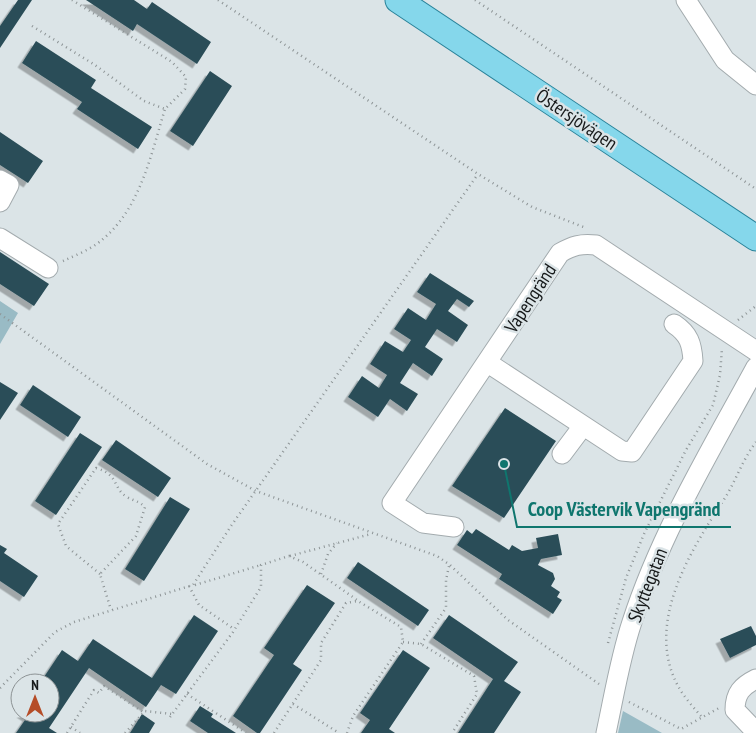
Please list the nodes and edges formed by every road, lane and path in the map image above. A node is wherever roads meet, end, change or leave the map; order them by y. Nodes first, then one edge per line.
1 (72, 0) edge
2 (218, 0) edge
3 (398, 0) edge
4 (475, 0) edge
5 (686, 0) edge
6 (32, 26) dead end
7 (756, 85) edge
8 (165, 109) junction
9 (0, 180) edge
10 (756, 189) edge
11 (0, 202) edge
12 (0, 238) edge
13 (756, 238) edge
14 (48, 268) joint
15 (756, 306) edge
16 (0, 314) edge
17 (674, 324) dead end
18 (734, 324) dead end
19 (756, 351) edge
20 (488, 363) junction
21 (756, 367) edge
22 (583, 426) junction
23 (756, 442) edge
24 (562, 454) dead end
25 (256, 491) junction
26 (454, 526) dead end
27 (373, 533) junction
28 (337, 542) junction
29 (289, 556) junction
30 (450, 565) junction
31 (261, 566) junction
32 (100, 574) junction
33 (321, 574) junction
34 (193, 585) junction
35 (189, 586) junction
36 (358, 601) junction
37 (111, 610) junction
38 (234, 630) junction
39 (403, 642) junction
40 (421, 644) junction
41 (756, 679) edge
42 (599, 684) dead end
43 (0, 688) edge
44 (187, 694) junction
45 (628, 702) dead end
46 (735, 703) junction
47 (293, 704) junction
48 (143, 712) junction
49 (172, 714) junction
50 (701, 716) junction
51 (170, 717) dead end
52 (71, 727) junction
53 (681, 729) junction
54 (756, 732) edge
55 (67, 733) edge
56 (80, 733) edge
57 (125, 733) edge
58 (246, 733) edge
59 (274, 733) edge
60 (339, 733) edge
61 (347, 733) edge
62 (452, 733) edge
63 (606, 733) edge
64 (679, 733) edge

1 - 8 path
2 - 25 path
3 - 13 main road, Östersjövägen
4 - 10 path
5 - 7 street
6 - 8 path
8 - 14 path
9 - 11 street
12 - 14 street
15 - 18 path
16 - 25 path
17 - 22 street
19 - 20 street, Vapengränd
20 - 22 street
20 - 26 street, Vapengränd
21 - 63 street, Skyttegatan
22 - 24 street
23 - 50 path
25 - 27 path
25 - 34 path
27 - 28 path
27 - 30 path
28 - 29 path
28 - 33 path
29 - 31 path
29 - 33 path
30 - 40 path
30 - 42 path
31 - 34 path
31 - 38 path
32 - 32 path
32 - 37 path
33 - 36 path
34 - 35 path
35 - 37 path
35 - 38 path
36 - 39 path
36 - 47 path
37 - 43 path
38 - 44 path
39 - 40 path
39 - 61 path
40 - 62 path
41 - 46 street
44 - 49 path
44 - 58 path
45 - 53 path
46 - 50 path
46 - 54 street
47 - 59 path
47 - 60 path
48 - 49 path
48 - 52 path
48 - 57 path
49 - 51 path
50 - 53 path
52 - 55 path
52 - 56 path
53 - 64 path

